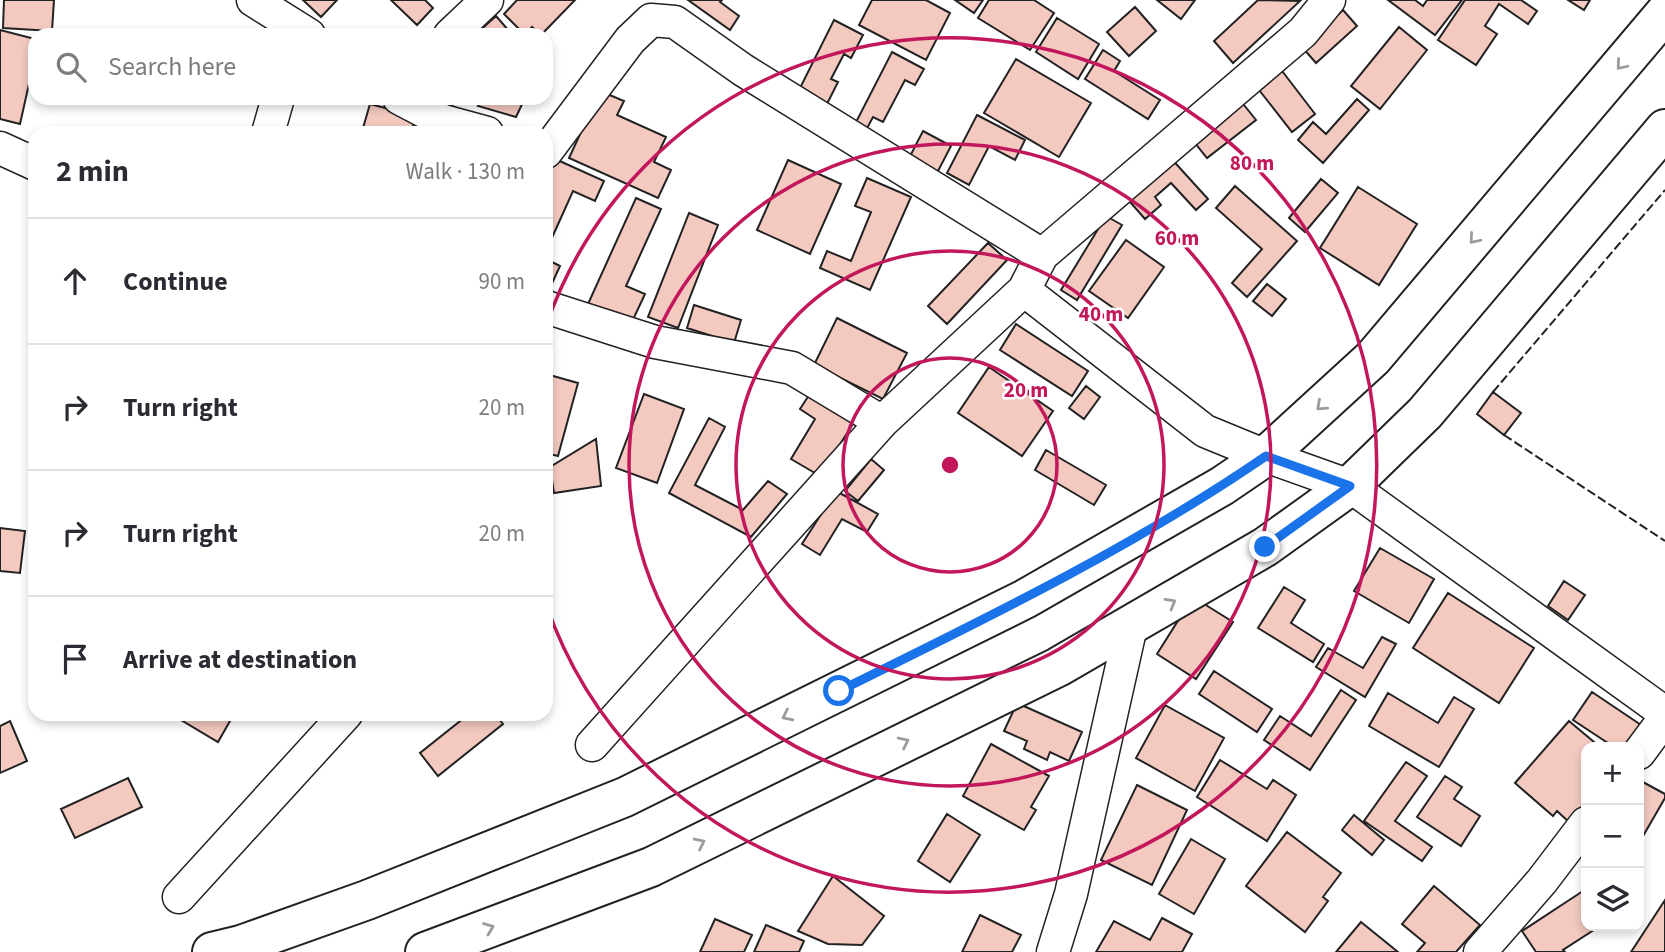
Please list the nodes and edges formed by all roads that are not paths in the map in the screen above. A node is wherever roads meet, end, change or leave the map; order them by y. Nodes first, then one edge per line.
1 (253, 0) edge
2 (487, 0) edge
3 (1329, 0) edge
4 (1665, 13) edge
5 (298, 28) edge
6 (457, 28) edge
7 (276, 105) edge
8 (412, 105) edge
9 (270, 126) edge
10 (461, 126) edge
11 (1665, 129) edge
12 (553, 141) edge
13 (0, 148) edge
14 (28, 161) edge
15 (1042, 255) junction
16 (1024, 290) junction
17 (553, 309) edge
18 (882, 422) junction
19 (1266, 456) junction
20 (1350, 486) junction
21 (1131, 626) junction
22 (1665, 715) edge
23 (339, 721) edge
24 (592, 745) dead end
25 (1644, 746) edge
26 (1581, 830) edge
27 (178, 897) dead end
28 (212, 952) edge
29 (425, 952) edge
30 (1053, 952) edge
31 (1480, 952) edge

1 - 5 street
2 - 6 street
3 - 15 street
4 -> 19 main road
7 - 9 street
8 - 10 street
11 - 20 main road
12 - 15 street
13 - 14 street
15 - 16 street
16 - 18 street
16 - 19 street
17 - 18 street
18 - 24 street
19 - 20 street
19 -> 28 main road
21 -> 20 main road
20 - 22 street
29 -> 21 main road
21 - 30 street
22 - 25 street
23 - 27 street
26 - 31 street

